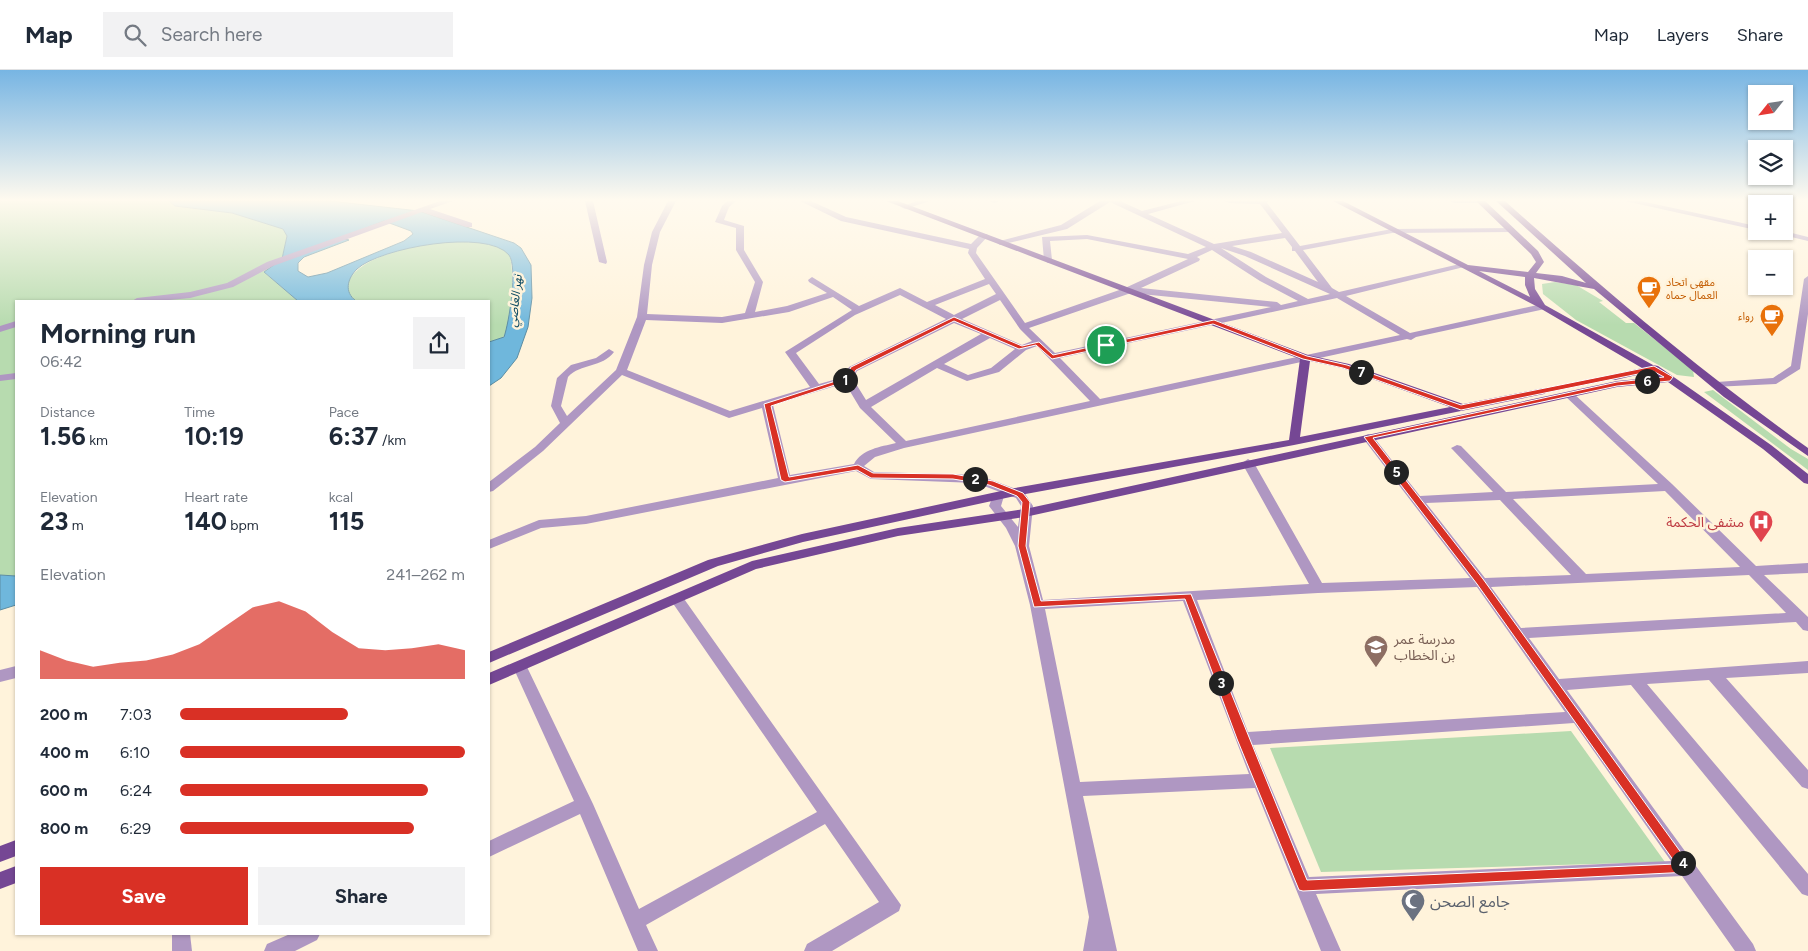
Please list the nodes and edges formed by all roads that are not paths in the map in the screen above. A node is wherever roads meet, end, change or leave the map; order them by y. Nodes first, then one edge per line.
1 (330, 242) edge
2 (598, 242) edge
3 (654, 242) edge
4 (740, 242) edge
5 (950, 242) edge
6 (978, 242) edge
7 (1000, 242) edge
8 (1046, 242) edge
9 (1112, 242) edge
10 (1206, 242) edge
11 (1246, 242) edge
12 (1291, 242) edge
13 (1332, 242) edge
14 (1415, 242) edge
15 (1524, 242) edge
16 (1545, 242) edge
17 (973, 247) junction
18 (1218, 247) junction
19 (1295, 249) junction
20 (1189, 257) junction
21 (1048, 260) junction
22 (603, 262) dead end
23 (1461, 265) junction
24 (1530, 276) junction
25 (812, 280) dead end
26 (991, 280) junction
27 (1808, 280) edge
28 (1594, 287) junction
29 (1128, 290) junction
30 (1332, 293) junction
31 (834, 294) junction
32 (1002, 295) junction
33 (145, 300) edge
34 (1306, 302) junction
35 (927, 305) junction
36 (1287, 306) junction
37 (1542, 307) junction
38 (859, 310) junction
39 (749, 316) junction
40 (642, 317) junction
41 (954, 319) junction
42 (1214, 322) junction
43 (15, 324) edge
44 (1023, 327) junction
45 (0, 329) edge
46 (989, 334) junction
47 (1410, 337) junction
48 (1037, 343) junction
49 (1022, 348) junction
50 (609, 352) dead end
51 (1052, 357) junction
52 (1306, 357) junction
53 (935, 364) junction
54 (1796, 367) junction
55 (1654, 368) junction
56 (1808, 370) edge
57 (621, 371) junction
58 (15, 376) edge
59 (0, 378) edge
60 (848, 379) junction
61 (1670, 379) junction
62 (1717, 385) junction
63 (817, 389) junction
64 (1569, 395) junction
65 (1099, 404) junction
66 (767, 405) junction
67 (864, 406) junction
68 (1461, 407) junction
69 (566, 424) junction
70 (1368, 437) junction
71 (1294, 442) junction
72 (904, 445) junction
73 (1457, 448) dead end
74 (1808, 452) edge
75 (1248, 463) junction
76 (858, 467) junction
77 (785, 480) junction
78 (1808, 480) edge
79 (490, 487) edge
80 (1668, 487) junction
81 (1014, 492) junction
82 (998, 496) junction
83 (1502, 496) junction
84 (1418, 500) junction
85 (1025, 512) junction
86 (1004, 516) junction
87 (490, 545) edge
88 (1022, 546) junction
89 (1808, 568) edge
90 (1752, 570) junction
91 (1583, 579) junction
92 (1480, 581) junction
93 (1318, 588) junction
94 (1188, 596) junction
95 (676, 599) junction
96 (1037, 605) junction
97 (1804, 622) edge
98 (1517, 633) junction
99 (490, 658) edge
100 (520, 667) junction
101 (1808, 667) edge
102 (15, 672) edge
103 (1713, 674) junction
104 (0, 676) edge
105 (490, 679) edge
106 (1634, 679) junction
107 (1554, 685) junction
108 (1577, 717) junction
109 (1242, 739) junction
110 (1260, 781) junction
111 (1808, 782) edge
112 (1073, 789) junction
113 (584, 804) junction
114 (828, 814) junction
115 (15, 848) edge
116 (490, 849) edge
117 (0, 854) edge
118 (1686, 868) junction
119 (15, 874) edge
120 (0, 881) edge
121 (1303, 886) junction
122 (1808, 888) edge
123 (1098, 913) junction
124 (635, 921) junction
125 (181, 935) edge
126 (308, 935) edge
127 (182, 951) edge
128 (274, 951) edge
129 (648, 951) edge
130 (814, 951) edge
131 (1093, 951) edge
132 (1107, 951) edge
133 (1331, 951) edge
134 (1746, 951) edge

1 - 33 street
2 - 22 street
3 - 40 street
4 - 39 street
5 - 17 street
6 - 17 street
7 - 21 main road
8 - 21 street
9 - 20 street
10 - 18 street
11 - 18 street
12 - 19 street
13 - 19 street
14 - 23 main road
15 - 24 main road
16 - 28 main road
17 - 26 street
18 - 20 street
18 - 30 street
18 - 34 street
19 - 30 street
20 - 29 street
21 - 29 main road
23 - 24 main road
23 - 30 street
23 - 37 main road
24 - 28 main road
24 - 37 main road
25 - 31 street
26 - 32 street
26 - 35 street
27 - 54 street
28 - 62 main road
29 - 36 street
29 - 42 main road
29 - 44 street
30 - 34 street
30 - 47 street
31 - 38 street
31 - 39 street
32 - 41 street
32 - 44 street
34 - 36 street
35 - 38 street
35 - 41 street
36 - 42 street
37 - 47 street
37 - 55 main road
38 - 63 street
39 - 40 street
40 - 57 street
41 - 46 street
41 - 60 street
42 - 51 street
42 - 52 main road
43 - 45 street
44 - 48 street
46 - 49 street
46 - 53 street
47 - 52 street
48 - 49 street
48 - 51 street
49 - 53 street
50 - 69 street
51 - 65 street
52 - 65 street
52 - 68 main road
52 - 71 main road
53 - 67 street
54 - 56 street
54 - 62 street
55 - 61 main road
55 - 68 main road
57 - 66 street
57 - 69 street
58 - 59 street
60 - 63 street
60 - 67 street
61 - 64 main road
61 - 78 main road
62 - 74 main road
63 - 66 street
64 - 70 main road
64 - 80 street
65 - 72 street
66 - 77 street
67 - 72 street
68 - 71 main road
69 - 79 street
70 - 75 main road
70 - 84 street
71 - 81 main road
72 - 76 street
73 - 83 street
75 - 85 main road
75 - 93 street
76 - 77 street
76 - 81 street
77 - 87 street
80 - 83 street
80 - 90 street
81 - 82 main road
81 - 85 street
82 - 86 street
82 - 99 main road
83 - 84 street
83 - 91 street
84 - 92 street
85 - 86 main road
85 - 88 street
86 - 88 street
86 - 95 main road
88 - 96 street
89 - 90 street
90 - 91 street
90 - 97 street
91 - 92 street
92 - 93 street
92 - 98 street
93 - 94 street
94 - 96 street
94 - 109 street
95 - 100 main road
95 - 114 street
96 - 112 street
97 - 98 street
98 - 107 street
100 - 105 main road
100 - 113 street
101 - 103 street
102 - 104 street
103 - 106 street
103 - 111 street
106 - 107 street
106 - 122 street
107 - 108 street
108 - 109 street
108 - 118 street
109 - 110 street
110 - 112 street
110 - 121 street
112 - 123 street
113 - 116 street
113 - 124 street
114 - 124 street
114 - 130 street
115 - 117 main road
118 - 121 street
118 - 134 street
119 - 120 main road
121 - 133 street
123 - 131 street
123 - 132 street
124 - 129 street
125 - 127 street
126 - 128 street

